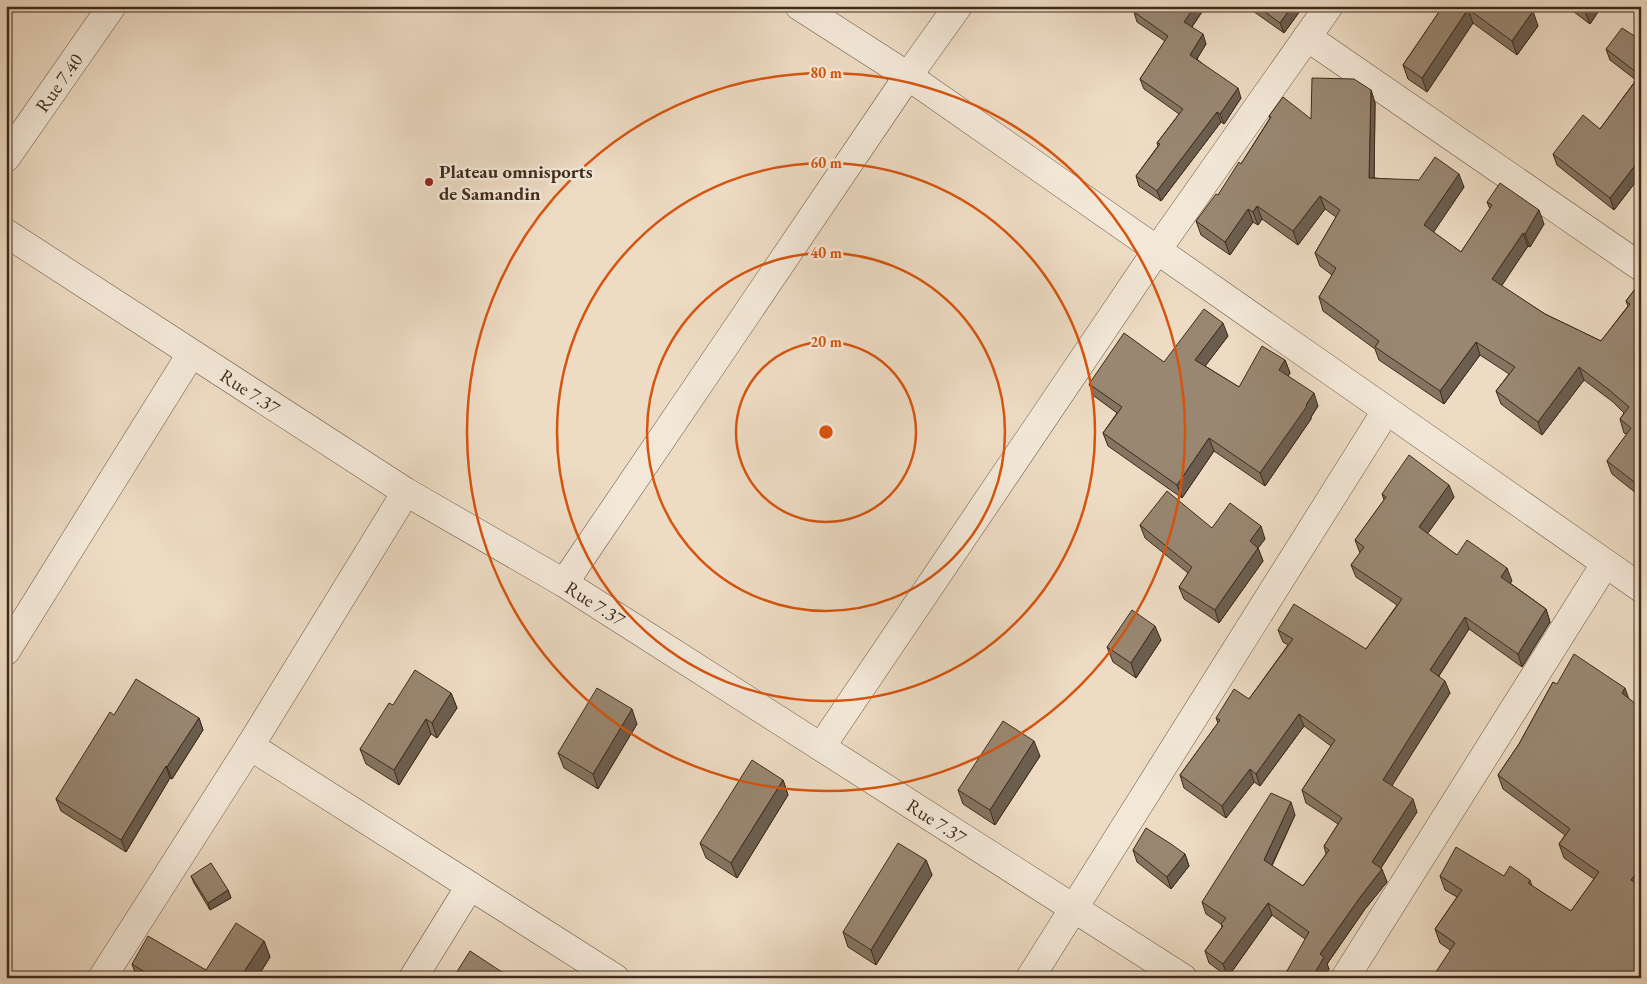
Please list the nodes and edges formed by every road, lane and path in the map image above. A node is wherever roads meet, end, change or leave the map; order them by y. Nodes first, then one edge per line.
1 (112, 6) edge
2 (798, 6) edge
3 (958, 6) edge
4 (1329, 6) edge
5 (1307, 37) junction
6 (908, 76) junction
7 (6, 158) edge
8 (6, 233) edge
9 (1157, 250) junction
10 (1641, 266) edge
11 (192, 354) junction
12 (1386, 410) junction
13 (406, 492) junction
14 (1606, 564) junction
15 (564, 584) junction
16 (1641, 588) edge
17 (6, 651) edge
18 (250, 746) junction
19 (821, 747) junction
20 (470, 886) junction
21 (1074, 908) junction
22 (102, 978) edge
23 (413, 978) edge
24 (615, 978) edge
25 (1030, 978) edge
26 (1183, 978) edge
27 (1345, 978) edge

1 - 7 street, Rue 7.40
2 - 6 street
3 - 6 street
4 - 5 street
5 - 9 street
5 - 10 street
6 - 9 street
6 - 15 street
8 - 11 street, Rue 7.37
9 - 12 street
9 - 19 street
11 - 13 street, Rue 7.37
11 - 17 street
12 - 14 street
12 - 21 street
13 - 15 street, Rue 7.37
13 - 18 street
14 - 16 street
14 - 27 street
15 - 19 street, Rue 7.37
18 - 20 street
18 - 22 street
19 - 21 street, Rue 7.37
20 - 23 street
20 - 24 street
21 - 25 street
21 - 26 street, Rue 7.37

